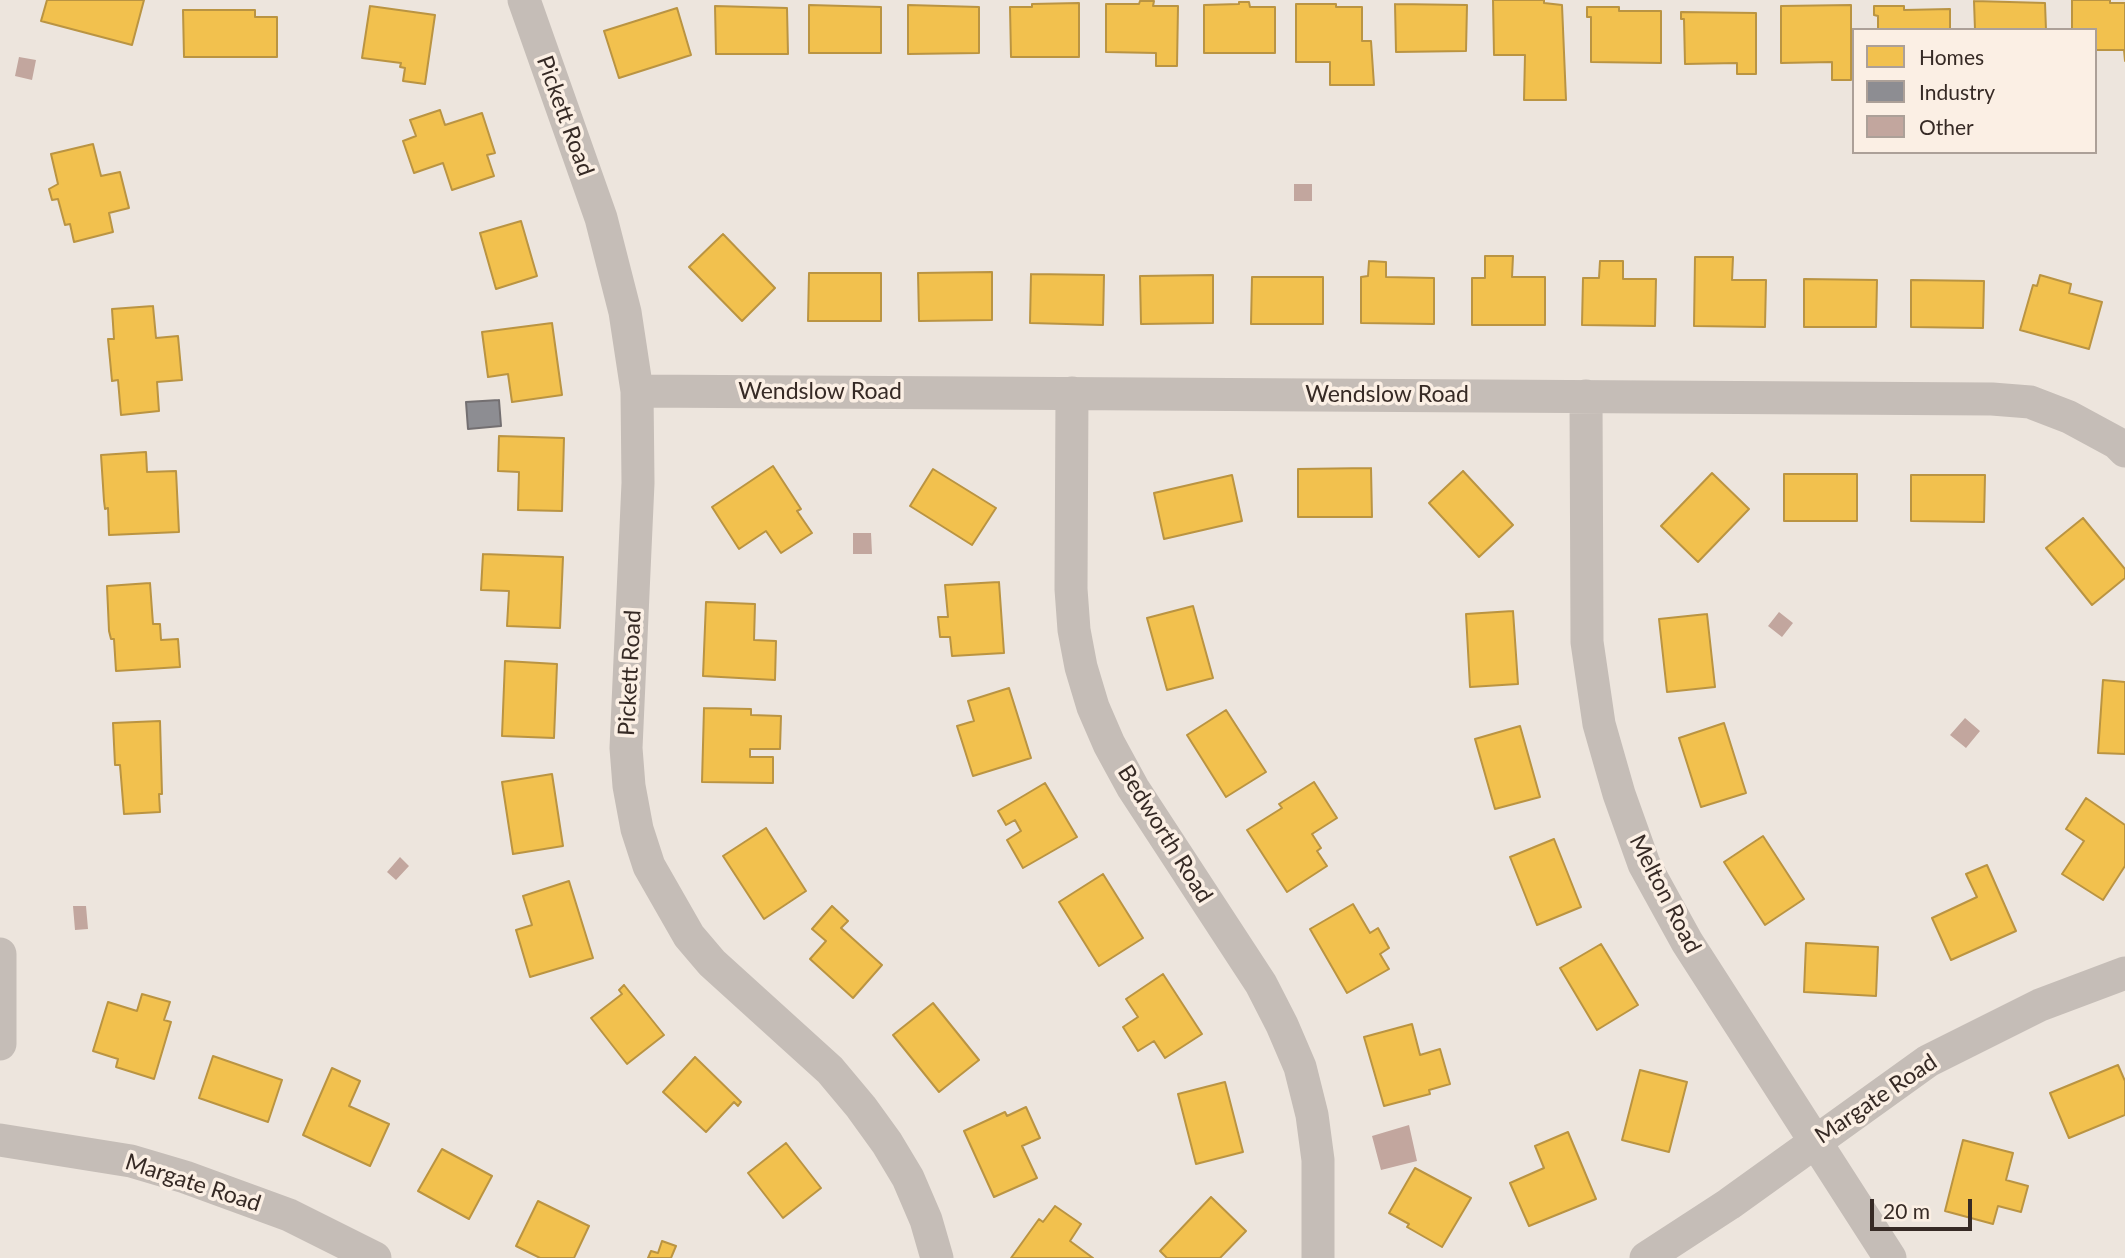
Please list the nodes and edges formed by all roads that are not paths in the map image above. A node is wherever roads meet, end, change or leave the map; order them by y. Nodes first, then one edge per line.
1 (524, 0) edge
2 (637, 391) junction
3 (1072, 393) junction
4 (1586, 396) junction
5 (2125, 451) edge
6 (0, 954) edge
7 (2125, 973) edge
8 (0, 1044) edge
9 (0, 1140) edge
10 (1815, 1141) junction
11 (375, 1258) edge
12 (937, 1258) edge
13 (1318, 1258) edge
14 (1646, 1258) edge
15 (1890, 1258) edge

1 - 2 street, Pickett Road
2 - 3 street, Wendslow Road
2 - 12 street, Pickett Road
3 - 4 street, Wendslow Road
3 - 13 street, Bedworth Road
4 - 5 street, Wendslow Road
4 - 10 street, Melton Road
6 - 8 street
7 - 10 street, Margate Road
9 - 11 street, Margate Road
10 - 14 street, Margate Road
10 - 15 street, Melton Road

